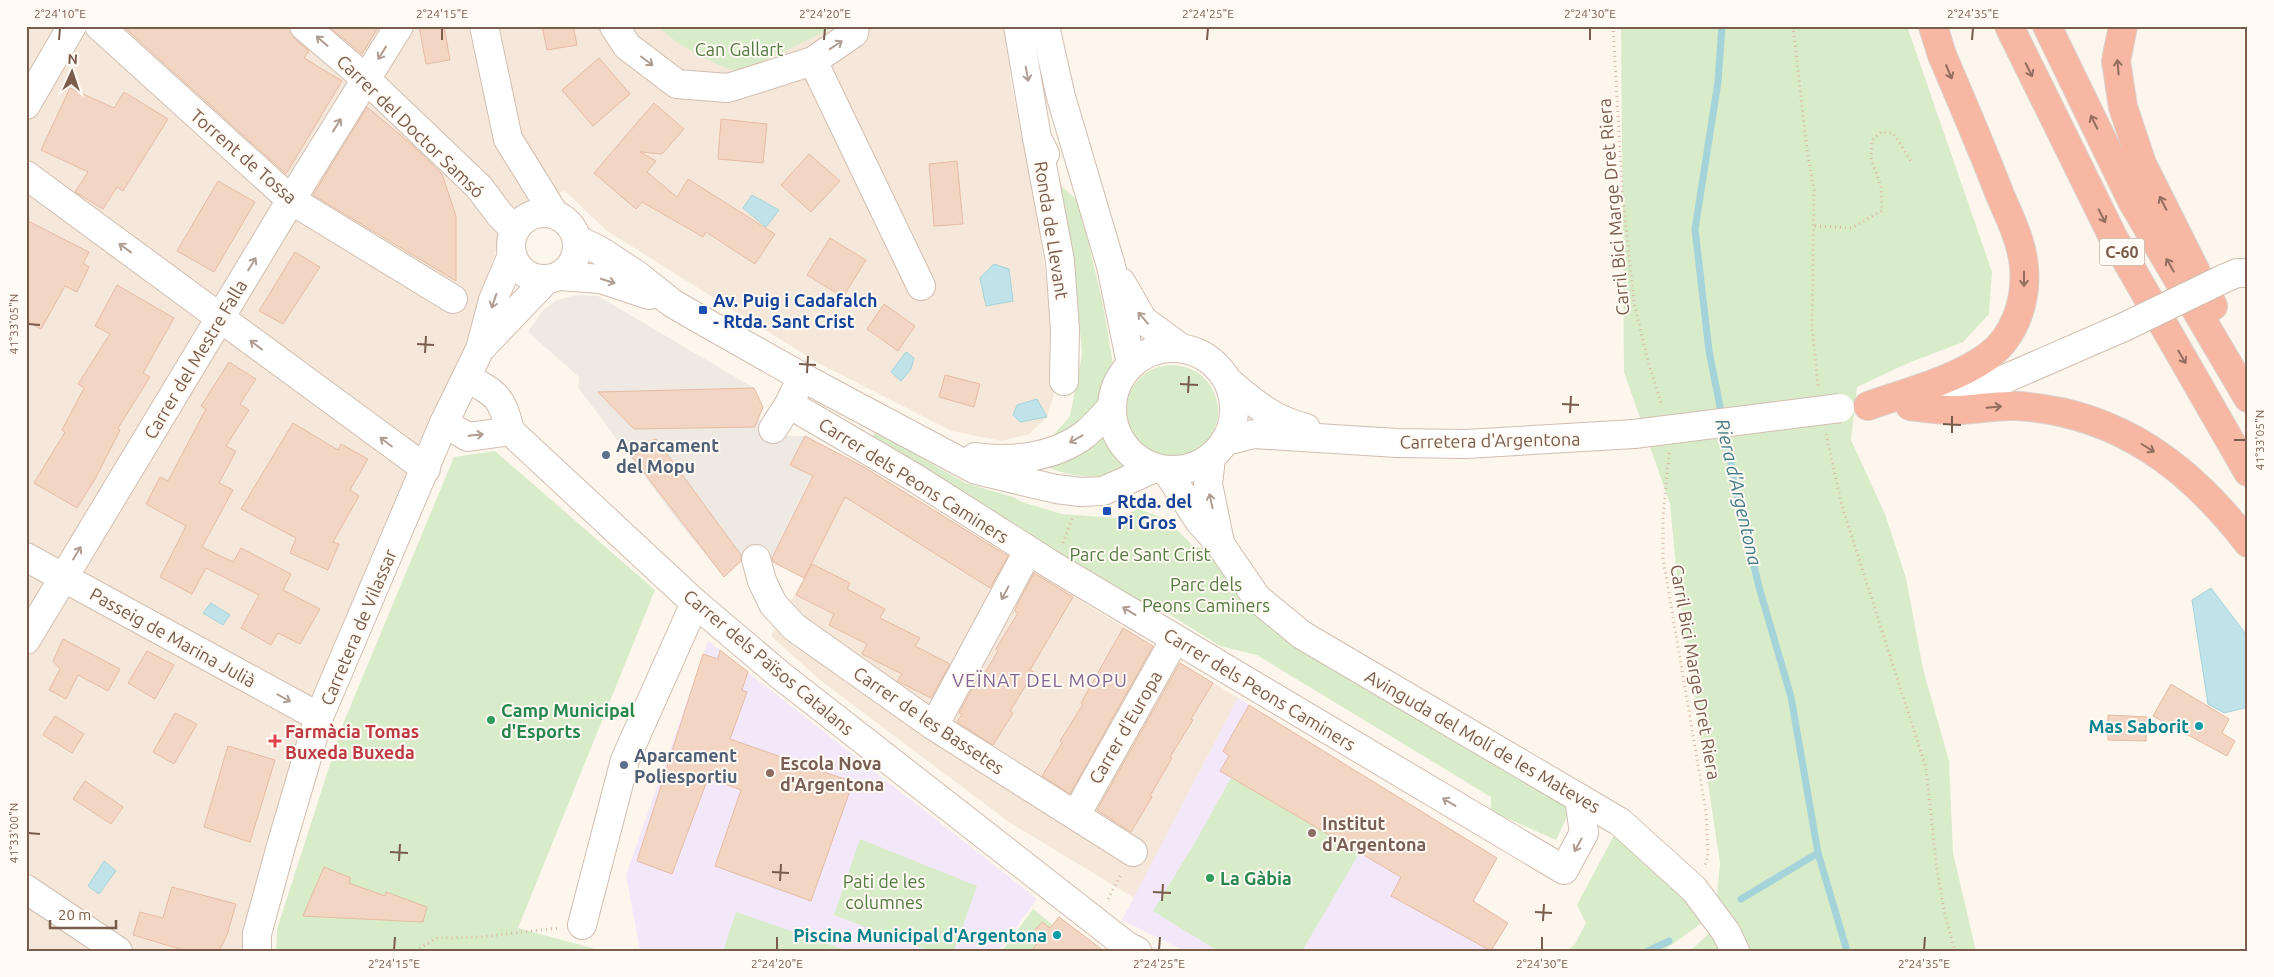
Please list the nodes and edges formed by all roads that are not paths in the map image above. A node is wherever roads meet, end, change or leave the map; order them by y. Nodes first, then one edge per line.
1 (72, 26) edge
2 (99, 26) edge
3 (304, 26) edge
4 (398, 26) edge
5 (484, 26) edge
6 (614, 26) edge
7 (856, 26) edge
8 (1018, 26) edge
9 (1045, 26) edge
10 (1933, 26) edge
11 (2009, 26) edge
12 (2048, 26) edge
13 (2123, 26) edge
14 (813, 61) junction
15 (366, 79) junction
16 (26, 105) edge
17 (1037, 138) junction
18 (521, 160) junction
19 (26, 175) edge
20 (1090, 198) junction
21 (291, 200) junction
22 (555, 215) junction
23 (517, 235) junction
24 (578, 240) junction
25 (1112, 266) junction
26 (2239, 272) edge
27 (553, 278) junction
28 (921, 286) dead end
29 (453, 299) dead end
30 (672, 303) junction
31 (220, 318) junction
32 (1181, 348) junction
33 (480, 349) junction
34 (1131, 364) junction
35 (2248, 372) edge
36 (802, 377) junction
37 (467, 378) junction
38 (1064, 381) dead end
39 (1228, 382) junction
40 (2248, 398) edge
41 (789, 404) junction
42 (1868, 406) junction
43 (1910, 406) junction
44 (1112, 407) junction
45 (444, 424) junction
46 (774, 429) dead end
47 (510, 431) junction
48 (1346, 438) junction
49 (1218, 449) junction
50 (941, 451) junction
51 (1160, 469) junction
52 (426, 470) junction
53 (2248, 472) edge
54 (2248, 543) edge
55 (1220, 544) junction
56 (1028, 550) junction
57 (26, 557) edge
58 (756, 559) dead end
59 (62, 577) junction
60 (695, 604) junction
61 (1175, 639) junction
62 (26, 640) edge
63 (320, 717) junction
64 (934, 726) junction
65 (1579, 798) junction
66 (1076, 815) junction
67 (1133, 852) road end
68 (26, 890) edge
69 (582, 925) road end
70 (118, 951) edge
71 (257, 951) edge
72 (1137, 951) edge
73 (1735, 951) edge

1 - 16 street
2 - 21 street, Torrent de Tossa
15 -> 3 street, Carrer del Doctor Samsó
4 -> 15 street, Carrer del Mestre Falla
5 - 18 street
6 -> 14 street
14 -> 7 street
8 -> 17 street, Ronda de Llevant
9 - 20 street
10 -> 42 highway
11 -> 53 highway, C-60
40 -> 12 highway, C-60
35 -> 13 highway
14 - 28 street
21 -> 15 street, Carrer del Mestre Falla
15 - 23 street, Carrer del Doctor Samsó
17 - 20 street, Ronda de Llevant
17 - 38 street, Ronda de Llevant
18 - 22 street
18 - 23 street
31 -> 19 street
20 - 25 street
21 - 29 street, Torrent de Tossa
31 -> 21 street, Carrer del Mestre Falla
22 - 23 street
22 - 24 street
23 - 27 street
23 -> 33 street
24 - 27 street
24 - 30 street
32 -> 25 street
25 - 34 street
26 - 43 street, bridge
27 -> 30 street
27 - 33 street
30 - 36 street
52 -> 31 street
59 -> 31 street, Carrer del Mestre Falla
32 - 34 street
32 - 39 street
33 - 37 street
34 - 44 street
36 - 41 street
36 - 50 street
37 - 45 street
37 - 47 street
39 - 48 street
39 - 49 street
41 - 46 street
41 - 56 street, Carrer dels Peons Caminers
42 - 43 street, Carretera d'Argentona
42 - 48 street, Carretera d'Argentona, bridge
43 -> 54 highway
44 -> 50 street
44 - 51 street
45 -> 47 street
45 - 52 street, Carretera de Vilassar
47 - 60 street, Carrer dels Països Catalans
48 - 49 street
49 - 51 street
55 -> 49 street
50 - 51 street
51 - 55 street, Avinguda del Molí de les Mateves
52 - 63 street, Carretera de Vilassar
55 - 65 street, Avinguda del Molí de les Mateves
61 -> 56 street, Carrer dels Peons Caminers
56 -> 64 street
57 - 59 street, Passeig de Marina Julià
58 - 64 street, Carrer de les Bassetes
59 - 62 street, Carrer del Mestre Falla
59 -> 63 street, Passeig de Marina Julià
60 - 69 street
60 - 72 street, Carrer dels Països Catalans
65 -> 61 street, Carrer dels Peons Caminers
61 - 66 street, Carrer d'Europa
63 - 71 street, Carretera de Vilassar
64 - 66 street, Carrer de les Bassetes
65 - 73 street, Avinguda del Molí de les Mateves
66 - 67 street, Carrer de les Bassetes
68 - 70 street

